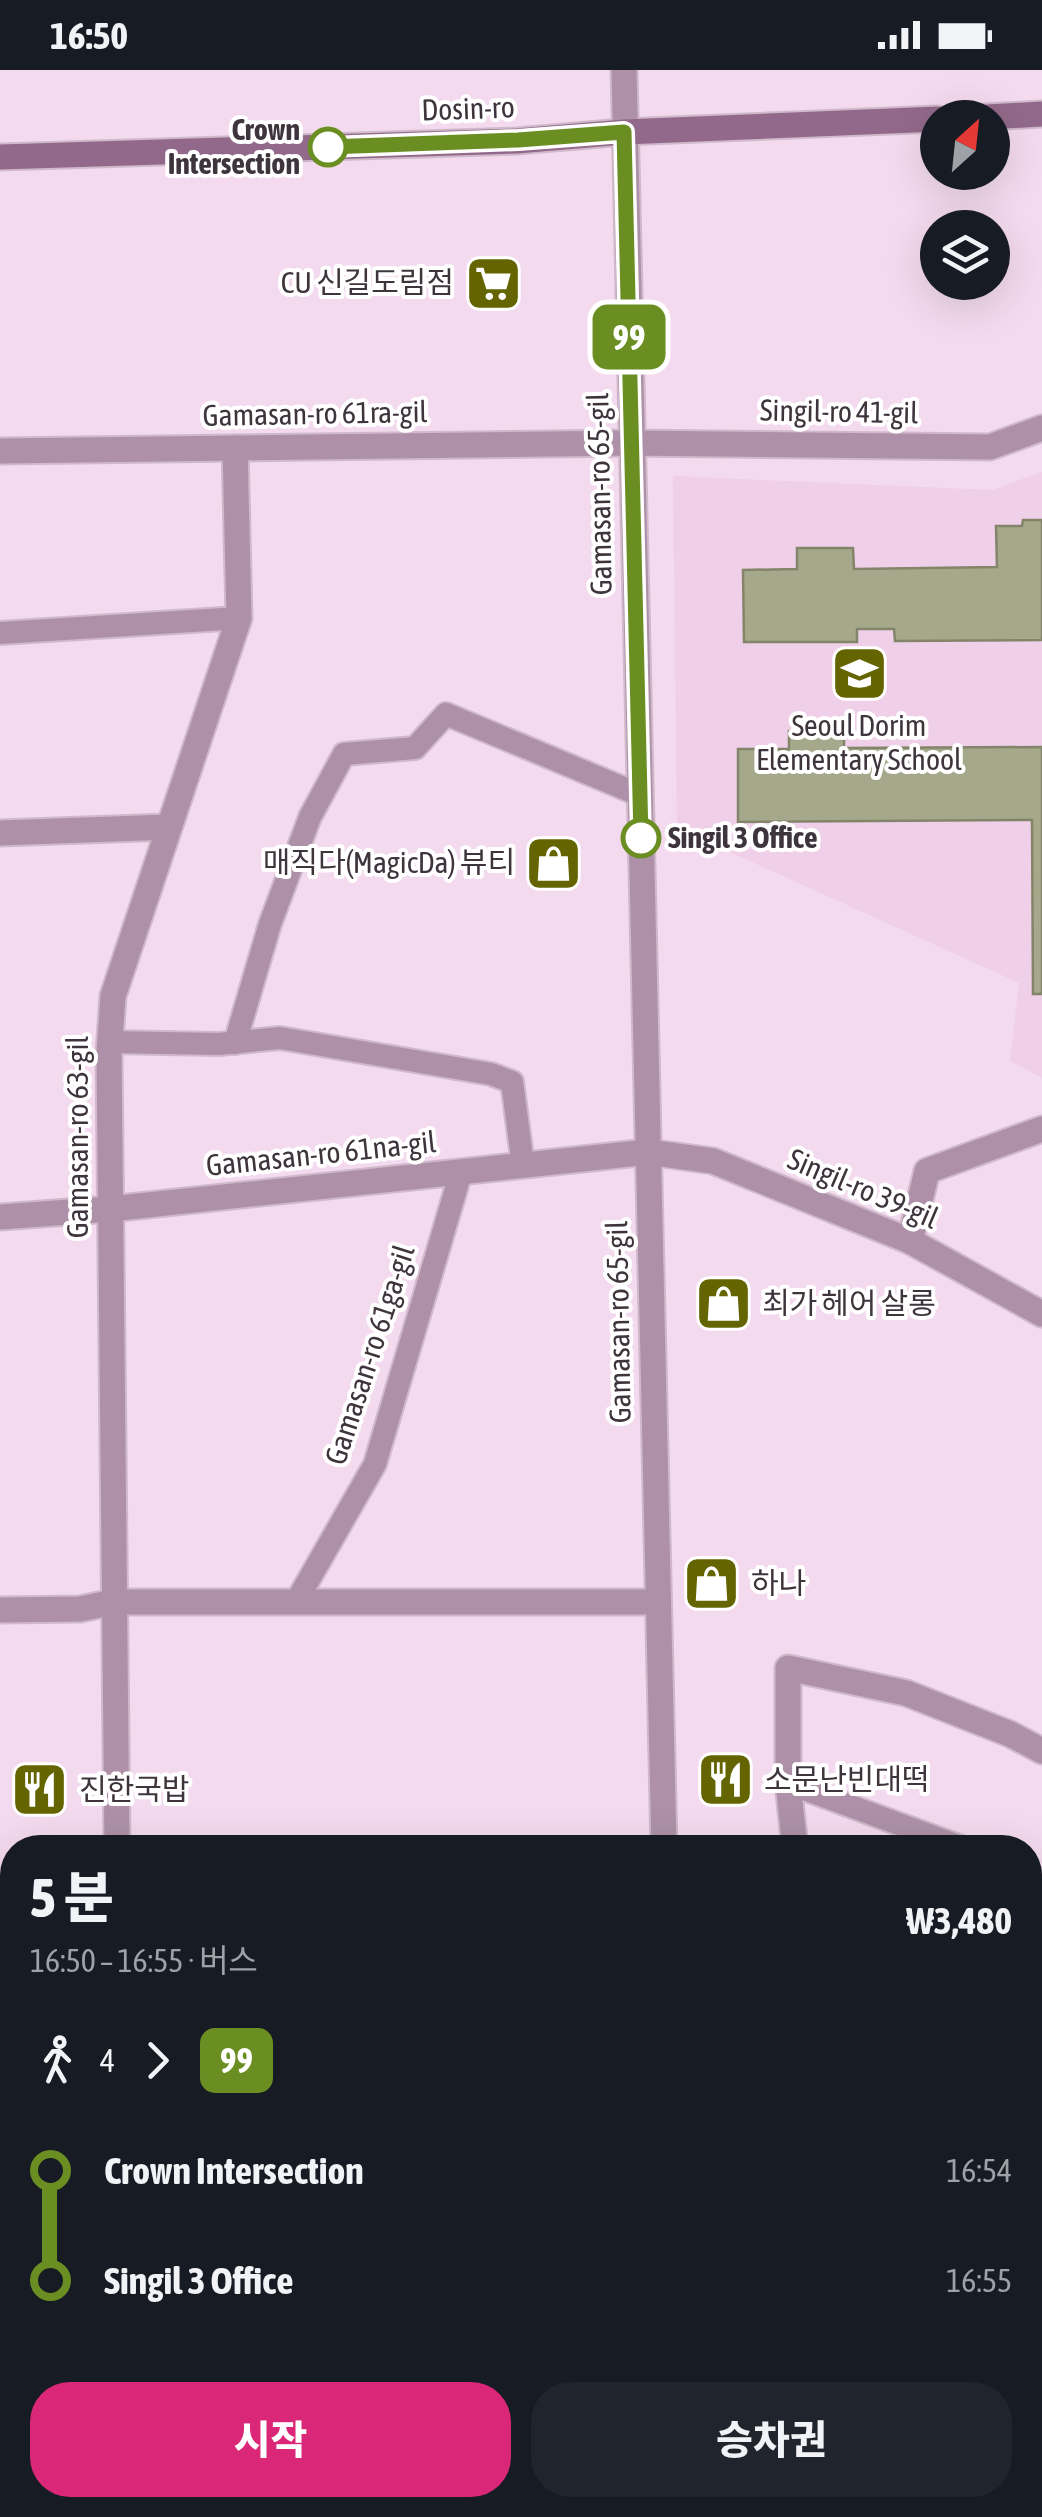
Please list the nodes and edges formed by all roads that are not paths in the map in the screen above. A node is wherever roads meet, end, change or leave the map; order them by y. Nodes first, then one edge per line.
1 (624, 70) edge
2 (1042, 114) edge
3 (1010, 116) edge
4 (920, 120) edge
5 (624, 132) junction
6 (0, 157) edge
7 (1042, 428) edge
8 (631, 442) junction
9 (235, 448) junction
10 (0, 451) edge
11 (239, 618) junction
12 (0, 633) edge
13 (640, 795) junction
14 (169, 827) junction
15 (0, 834) edge
16 (110, 1042) junction
17 (235, 1042) junction
18 (1042, 1129) edge
19 (648, 1152) junction
20 (523, 1165) junction
21 (461, 1172) junction
22 (110, 1209) junction
23 (0, 1218) edge
24 (910, 1240) junction
25 (1042, 1314) edge
26 (114, 1602) junction
27 (296, 1602) junction
28 (658, 1602) junction
29 (0, 1610) edge
30 (1042, 1751) edge
31 (788, 1784) junction
32 (117, 1835) edge
33 (664, 1835) edge
34 (794, 1835) edge
35 (928, 1835) edge

1 - 5 street, Gamasan-ro 65-gil
2 - 3 main road
4 - 5 main road, Dosin-ro
5 - 6 main road, Dosin-ro
5 - 8 street, Gamasan-ro 65-gil
7 - 8 street, Singil-ro 41-gil
8 - 9 street, Gamasan-ro 61ra-gil
8 - 13 street, Gamasan-ro 65-gil
9 - 10 street, Gamasan-ro 61ra-gil
9 - 11 street, Gamasan-ro 63-gil
11 - 12 lane
11 - 14 street, Gamasan-ro 63-gil
13 - 17 lane
13 - 19 street, Gamasan-ro 65-gil
14 - 15 street
14 - 16 street, Gamasan-ro 63-gil
16 - 17 lane
16 - 22 street, Gamasan-ro 63-gil
17 - 20 lane
18 - 24 street
19 - 20 street, Gamasan-ro 61na-gil
19 - 24 street, Singil-ro 39-gil
19 - 28 street, Gamasan-ro 65-gil
20 - 21 street, Gamasan-ro 61na-gil
21 - 22 street, Gamasan-ro 61na-gil
21 - 27 lane, Gamasan-ro 61ga-gil
22 - 23 street, Gamasan-ro 61na-gil
22 - 26 street, Gamasan-ro 63-gil
24 - 25 street, Singil-ro 39-gil
26 - 27 street
26 - 29 street
26 - 32 street, Gamasan-ro 63-gil
27 - 28 street
28 - 33 street, Gamasan-ro 65-gil
30 - 31 street
31 - 34 street
31 - 35 lane

